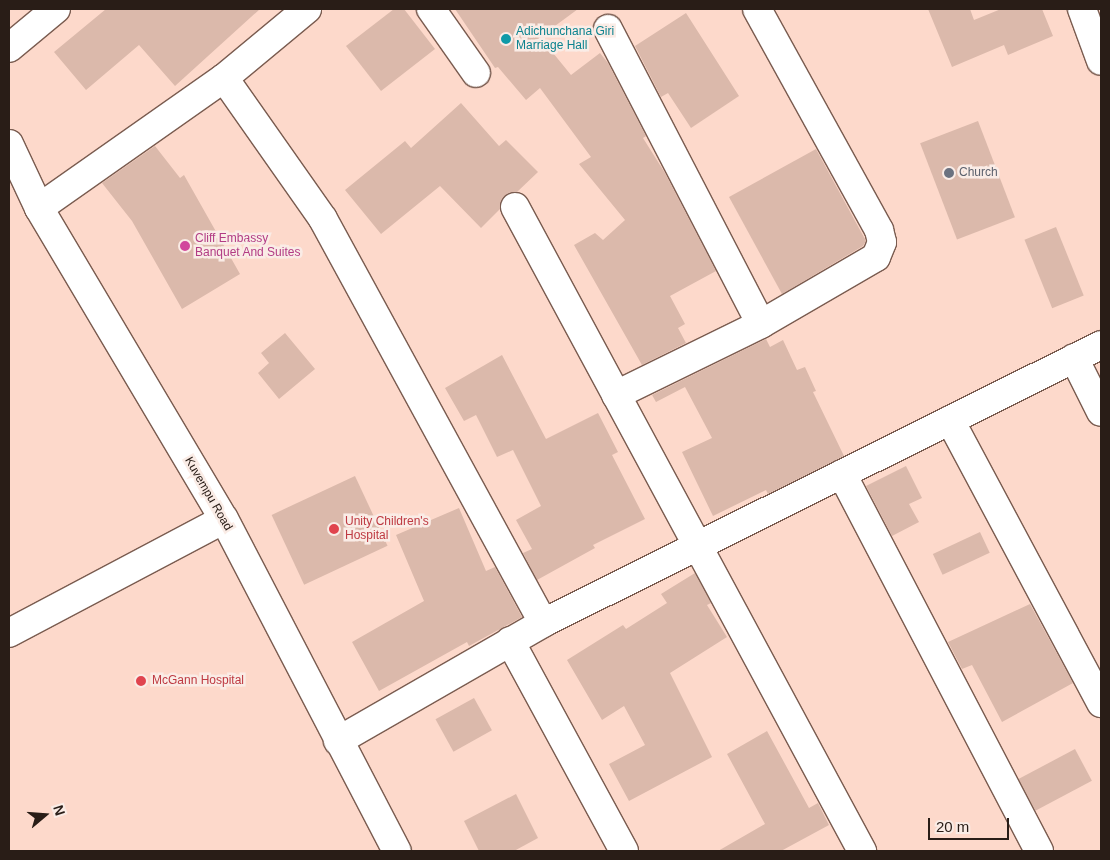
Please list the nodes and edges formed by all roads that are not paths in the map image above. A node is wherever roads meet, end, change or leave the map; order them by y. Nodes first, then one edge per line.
1 (56, 9) edge
2 (307, 9) edge
3 (431, 9) edge
4 (757, 9) edge
5 (1082, 9) edge
6 (608, 29) dead end
7 (9, 48) edge
8 (1101, 61) edge
9 (476, 73) dead end
10 (224, 78) junction
11 (9, 144) edge
12 (516, 207) dead end
13 (39, 208) junction
14 (761, 324) junction
15 (1101, 344) edge
16 (1074, 358) junction
17 (616, 395) junction
18 (1101, 412) edge
19 (950, 420) junction
20 (842, 474) junction
21 (224, 519) junction
22 (697, 546) junction
23 (543, 624) junction
24 (9, 633) edge
25 (510, 641) junction
26 (1101, 704) edge
27 (338, 741) junction
28 (397, 851) edge
29 (624, 851) edge
30 (862, 851) edge
31 (1039, 851) edge

1 - 7 street
2 - 10 street
3 - 9 street
4 - 14 street
5 - 8 street
6 - 14 street
10 - 13 street
10 - 23 street
11 - 13 street, Kuvempu Road
12 - 17 street
13 - 21 street, Kuvempu Road
14 - 17 street
15 - 16 street
16 - 18 street
16 - 19 street
17 - 22 street
19 - 20 street
19 - 26 street
20 - 22 street
20 - 31 street
21 - 24 street
21 - 27 street, Kuvempu Road
22 - 23 street
22 - 30 street
23 - 25 street
25 - 27 street
25 - 29 street
27 - 28 street, Kuvempu Road

